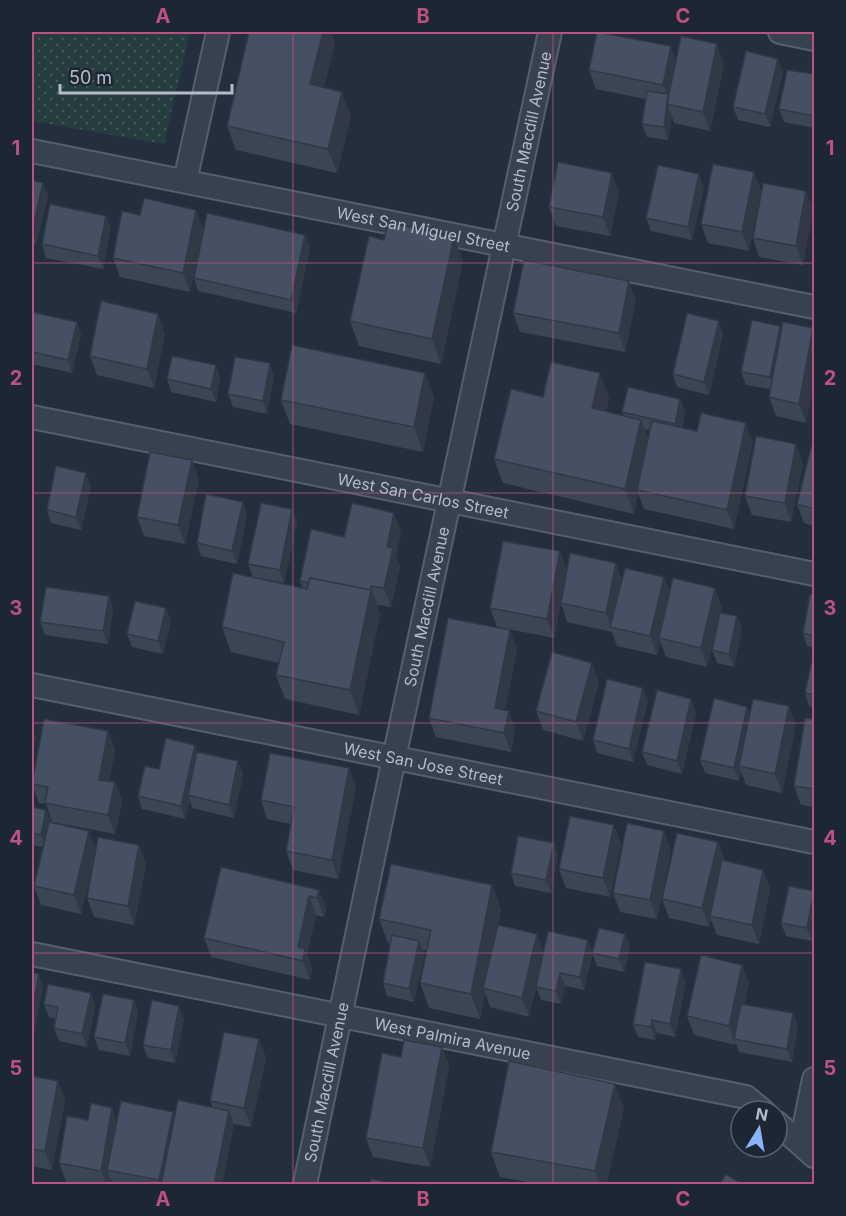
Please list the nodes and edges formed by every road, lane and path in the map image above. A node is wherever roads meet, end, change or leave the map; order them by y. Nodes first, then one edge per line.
1 (218, 32) edge
2 (550, 32) edge
3 (780, 32) edge
4 (814, 39) edge
5 (32, 151) edge
6 (185, 181) junction
7 (504, 244) junction
8 (814, 306) edge
9 (32, 417) edge
10 (449, 502) junction
11 (814, 574) edge
12 (32, 685) edge
13 (394, 758) junction
14 (814, 842) edge
15 (32, 954) edge
16 (340, 1016) junction
17 (814, 1079) edge
18 (748, 1099) edge
19 (789, 1133) edge
20 (808, 1150) edge
21 (305, 1185) edge

1 - 6 street
2 - 7 street, South Macdill Avenue
3 - 4 street
5 - 6 street, West San Miguel Street
6 - 7 street, West San Miguel Street
7 - 8 street, West San Miguel Street
7 - 10 street, South Macdill Avenue
9 - 10 street, West San Carlos Street
10 - 11 street, West San Carlos Street
10 - 13 street, South Macdill Avenue
12 - 13 street, West San Jose Street
13 - 14 street, West San Jose Street
13 - 16 street, South Macdill Avenue
15 - 16 street, West Palmira Avenue
16 - 18 street, West Palmira Avenue
16 - 21 street, South Macdill Avenue
17 - 20 street
19 - 20 street

